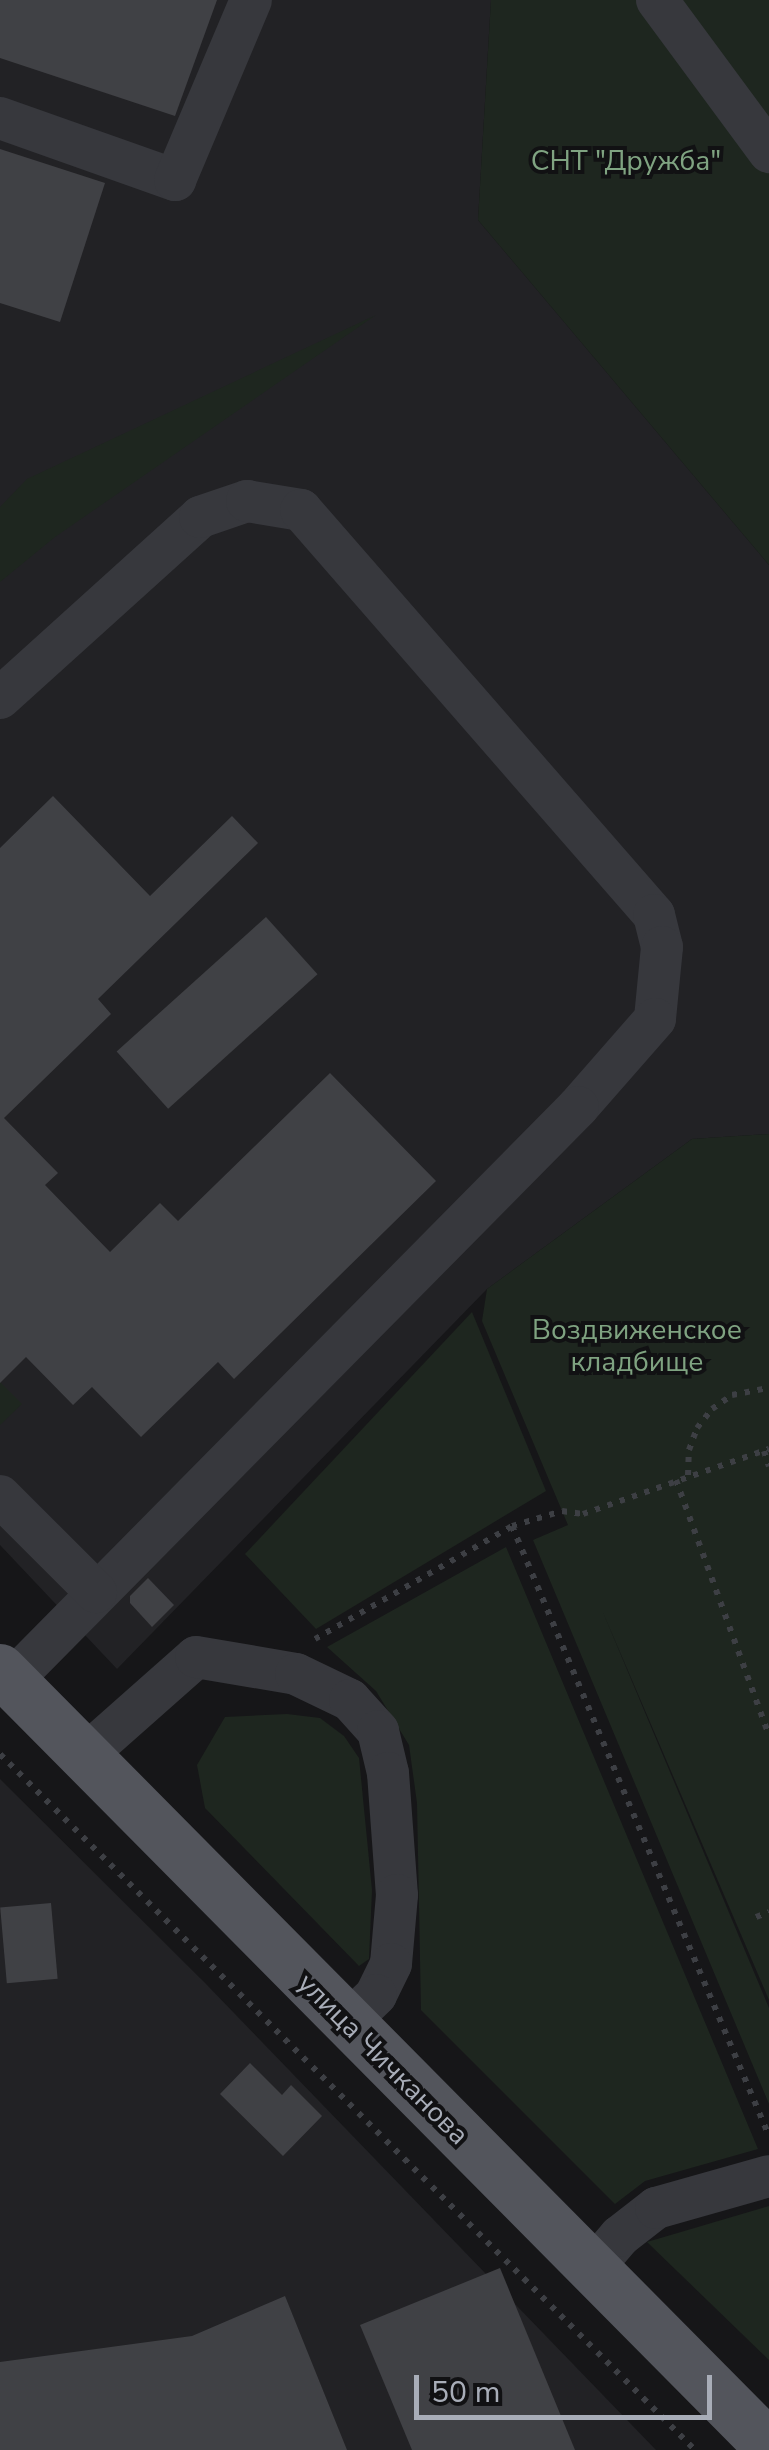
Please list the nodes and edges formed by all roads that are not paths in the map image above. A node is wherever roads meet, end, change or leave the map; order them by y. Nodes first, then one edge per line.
1 (251, 0) edge
2 (657, 0) edge
3 (0, 118) edge
4 (769, 152) edge
5 (0, 698) edge
6 (0, 1496) edge
7 (96, 1592) junction
8 (6, 1675) edge
9 (82, 1758) junction
10 (347, 2024) junction
11 (769, 2176) edge
12 (592, 2269) junction
13 (769, 2446) edge

1 - 3 lane
2 - 4 lane
5 - 7 lane
6 - 7 lane
7 - 8 lane
8 - 9 main road, улица Чичканова
9 - 10 main road, улица Чичканова
9 - 10 lane
10 - 12 main road, улица Чичканова
11 - 12 lane
12 - 13 main road, улица Чичканова

